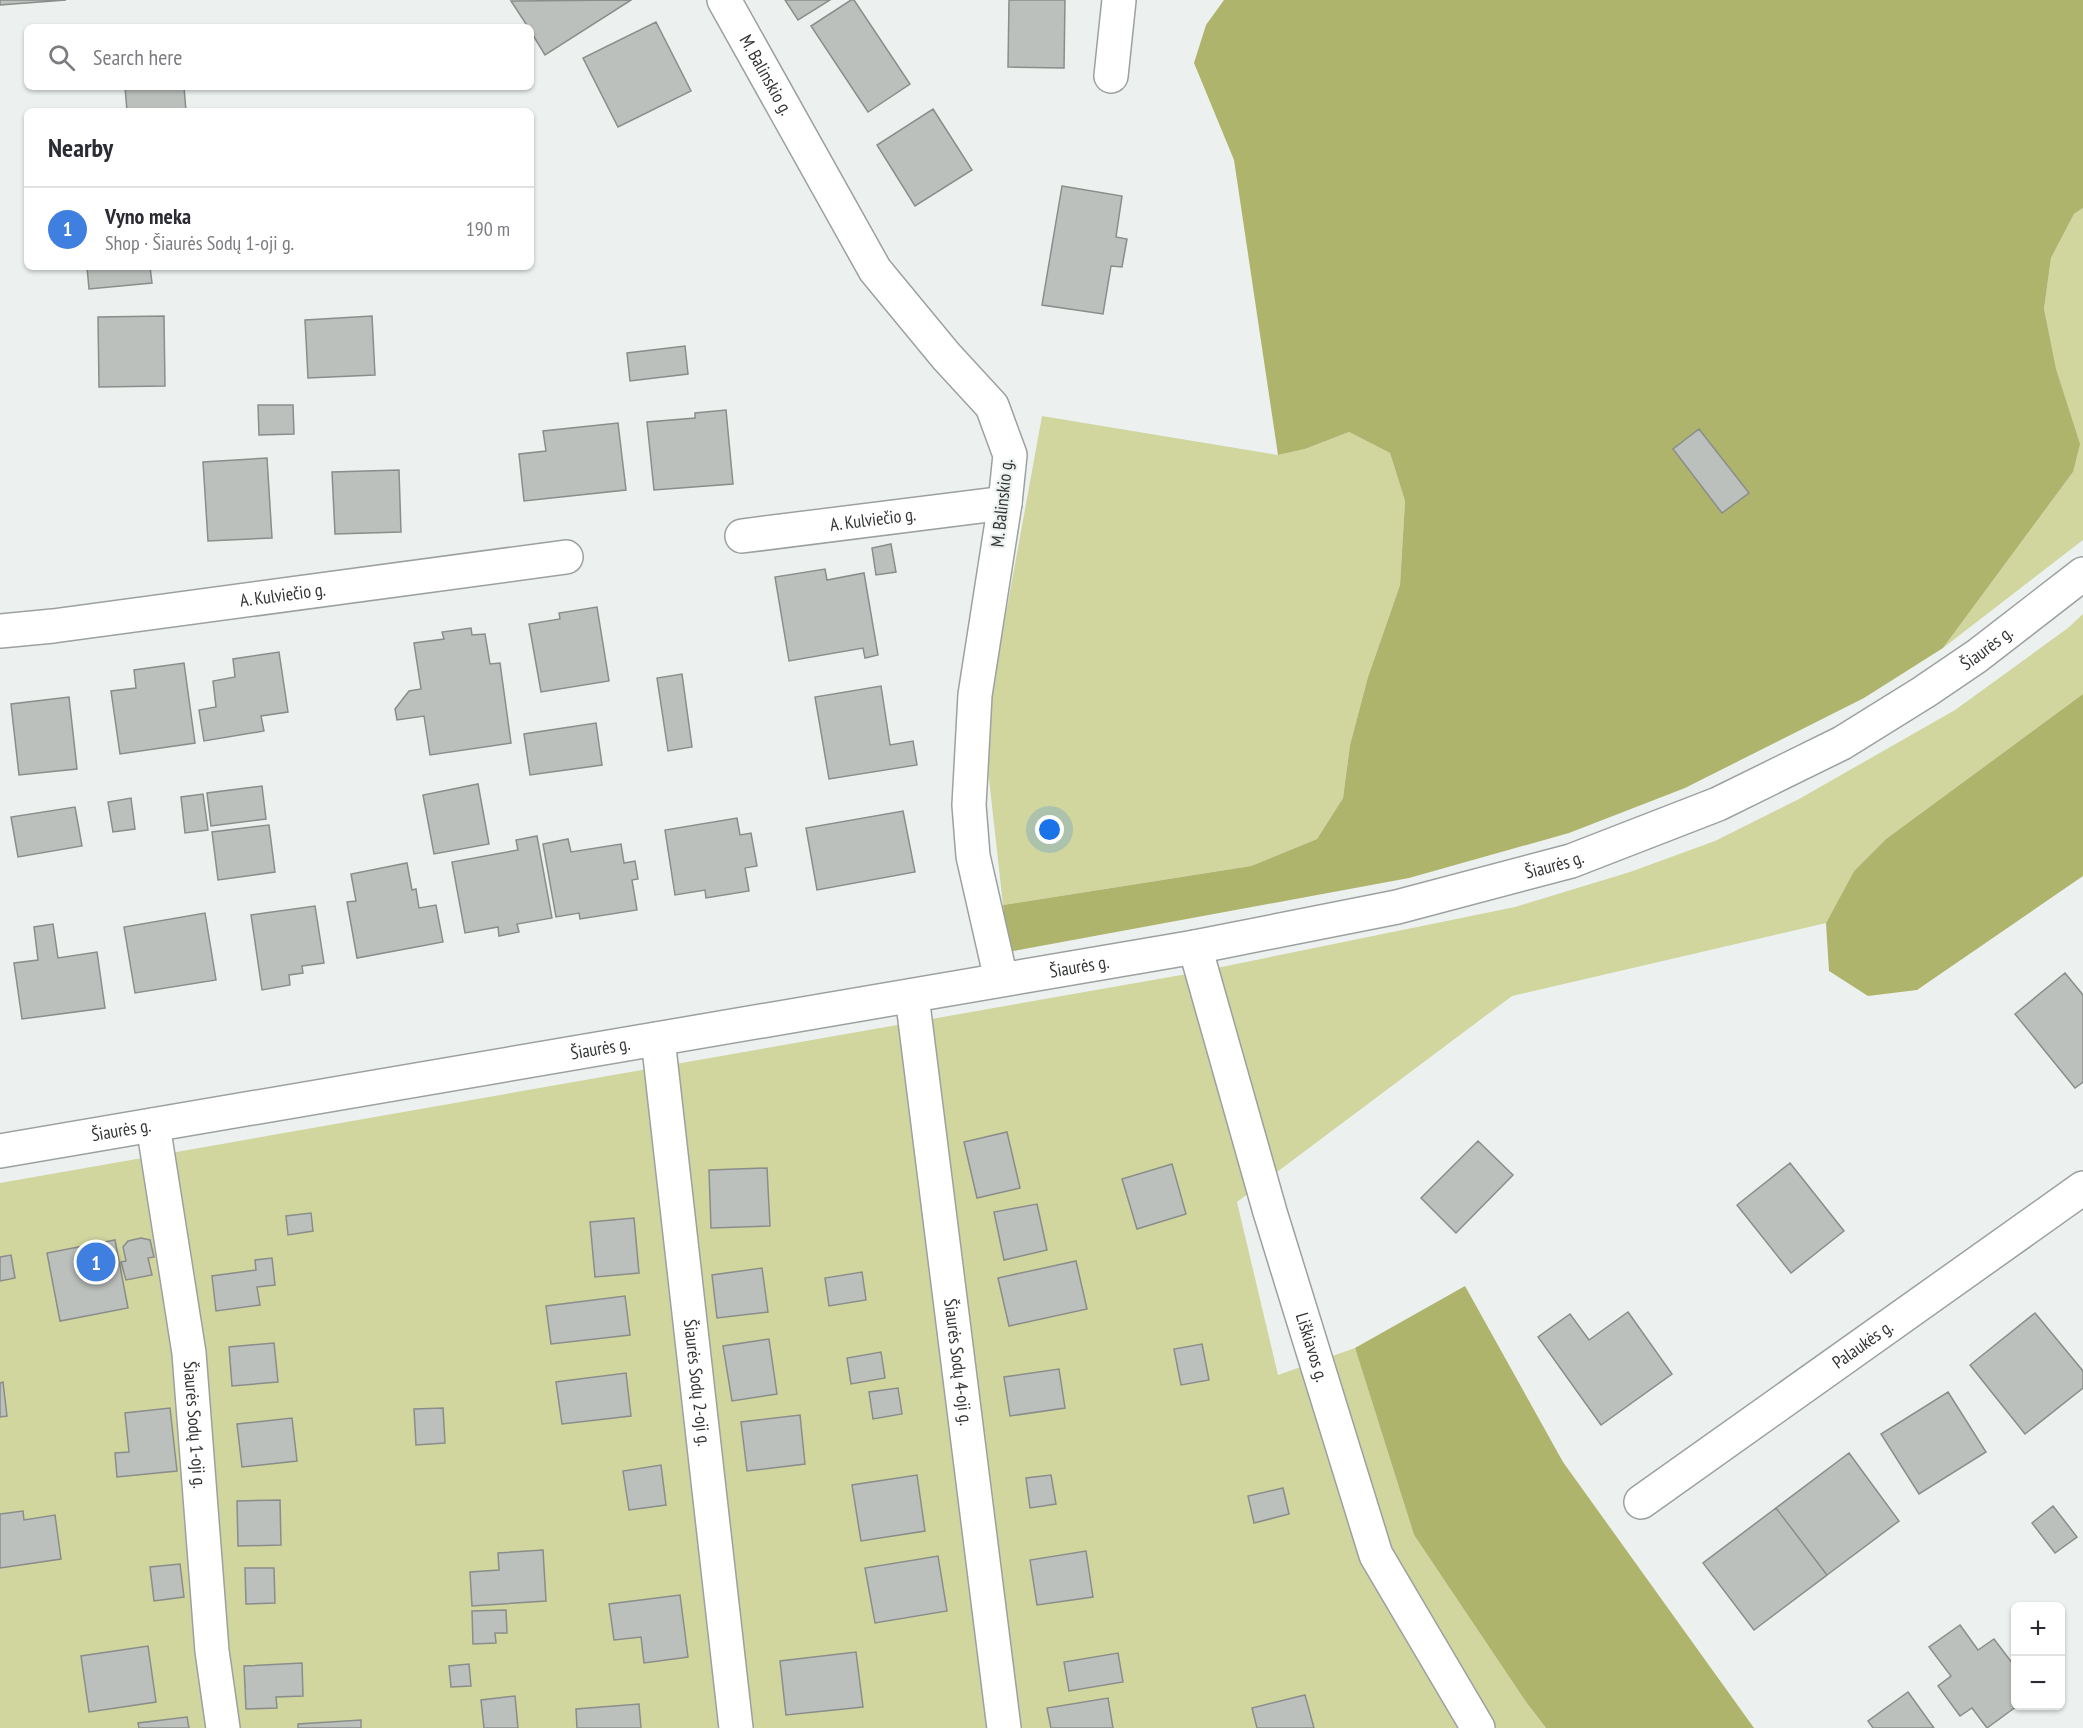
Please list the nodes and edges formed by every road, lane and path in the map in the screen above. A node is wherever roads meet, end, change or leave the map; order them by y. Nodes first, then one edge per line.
1 (724, 0) edge
2 (1119, 0) edge
3 (1111, 76) dead end
4 (1005, 503) junction
5 (741, 536) dead end
6 (566, 558) dead end
7 (2083, 574) edge
8 (0, 631) edge
9 (1195, 947) junction
10 (1001, 979) junction
11 (912, 996) junction
12 (658, 1039) junction
13 (153, 1125) junction
14 (0, 1151) edge
15 (2083, 1188) edge
16 (1641, 1502) dead end
17 (222, 1728) edge
18 (736, 1728) edge
19 (1004, 1728) edge
20 (1478, 1728) edge

1 - 4 street, M. Balinskio g.
2 - 3 street
4 - 5 street, A. Kulviečio g.
4 - 10 street, M. Balinskio g.
6 - 8 street, A. Kulviečio g.
7 - 9 street, Šiaurės g.
9 - 10 street, Šiaurės g.
9 - 20 street, Liškiavos g.
10 - 11 street, Šiaurės g.
11 - 12 street, Šiaurės g.
11 - 19 street, Šiaurės Sodų 4-oji g.
12 - 13 street, Šiaurės g.
12 - 18 street, Šiaurės Sodų 2-oji g.
13 - 14 street, Šiaurės g.
13 - 17 street, Šiaurės Sodų 1-oji g.
15 - 16 street, Palaukės g.

